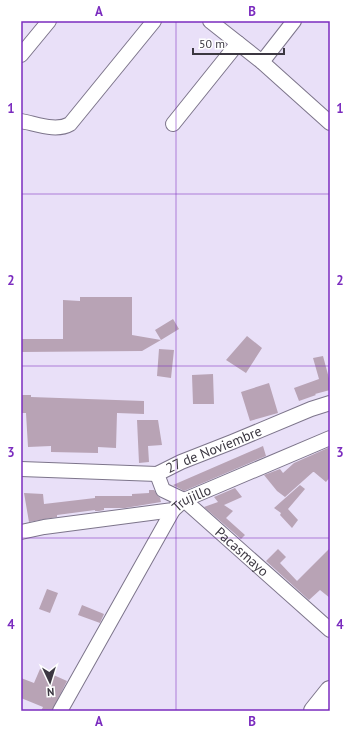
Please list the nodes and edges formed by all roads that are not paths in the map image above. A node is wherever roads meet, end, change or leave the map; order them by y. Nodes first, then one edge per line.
1 (49, 21) edge
2 (154, 21) edge
3 (210, 21) edge
4 (294, 21) edge
5 (238, 43) junction
6 (21, 55) edge
7 (262, 62) junction
8 (21, 121) edge
9 (330, 123) edge
10 (173, 124) dead end
11 (330, 403) edge
12 (330, 438) edge
13 (21, 469) edge
14 (157, 474) junction
15 (184, 500) junction
16 (173, 510) junction
17 (21, 532) edge
18 (330, 630) edge
19 (330, 691) edge
20 (60, 711) edge
21 (314, 711) edge

1 - 6 street
2 - 8 street
3 - 5 street
4 - 7 street
5 - 7 street
5 - 10 street
7 - 9 street
11 - 14 street, 27 de Noviembre
12 - 15 street, Trujillo
13 - 14 street, 27 de Noviembre
14 - 15 street, Pacasmayo
15 - 16 street, Trujillo
15 - 18 street, Pacasmayo
16 - 17 street, Trujillo
16 - 20 street
19 - 21 street

